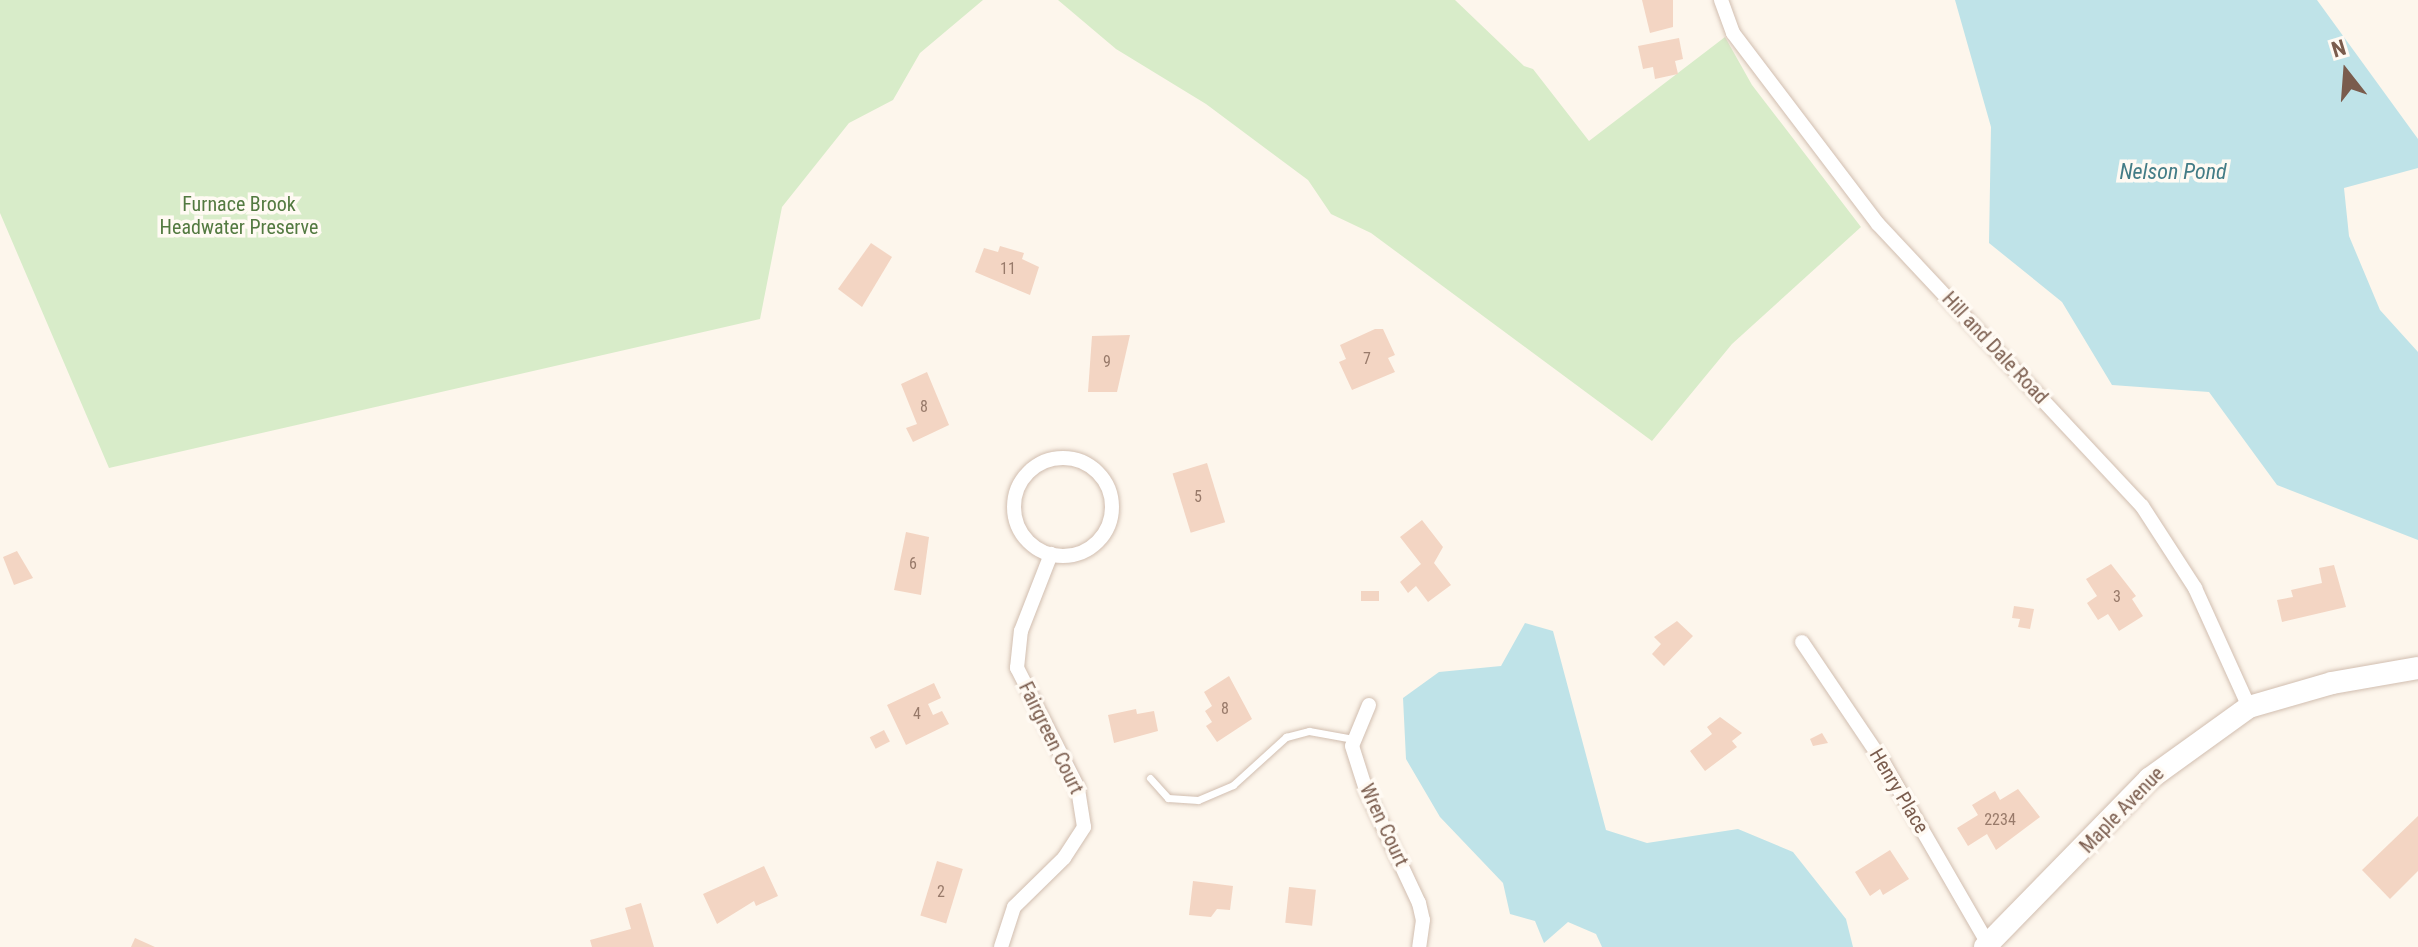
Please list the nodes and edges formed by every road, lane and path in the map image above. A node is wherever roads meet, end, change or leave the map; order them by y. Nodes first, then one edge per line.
1 (1721, 0) edge
2 (1051, 554) junction
3 (1802, 642) dead end
4 (2418, 668) edge
5 (1369, 705) dead end
6 (2249, 707) junction
7 (1353, 739) junction
8 (1150, 778) dead end
9 (1987, 945) edge
10 (1001, 947) edge
11 (1419, 947) edge

1 - 6 street, Hill and Dale Road
2 - 2 street
2 - 10 street, Fairgreen Court
3 - 9 street, Henry Place
4 - 6 street, Maple Avenue
5 - 7 street
6 - 9 street, Maple Avenue
7 - 8 lane
7 - 11 street, Wren Court

